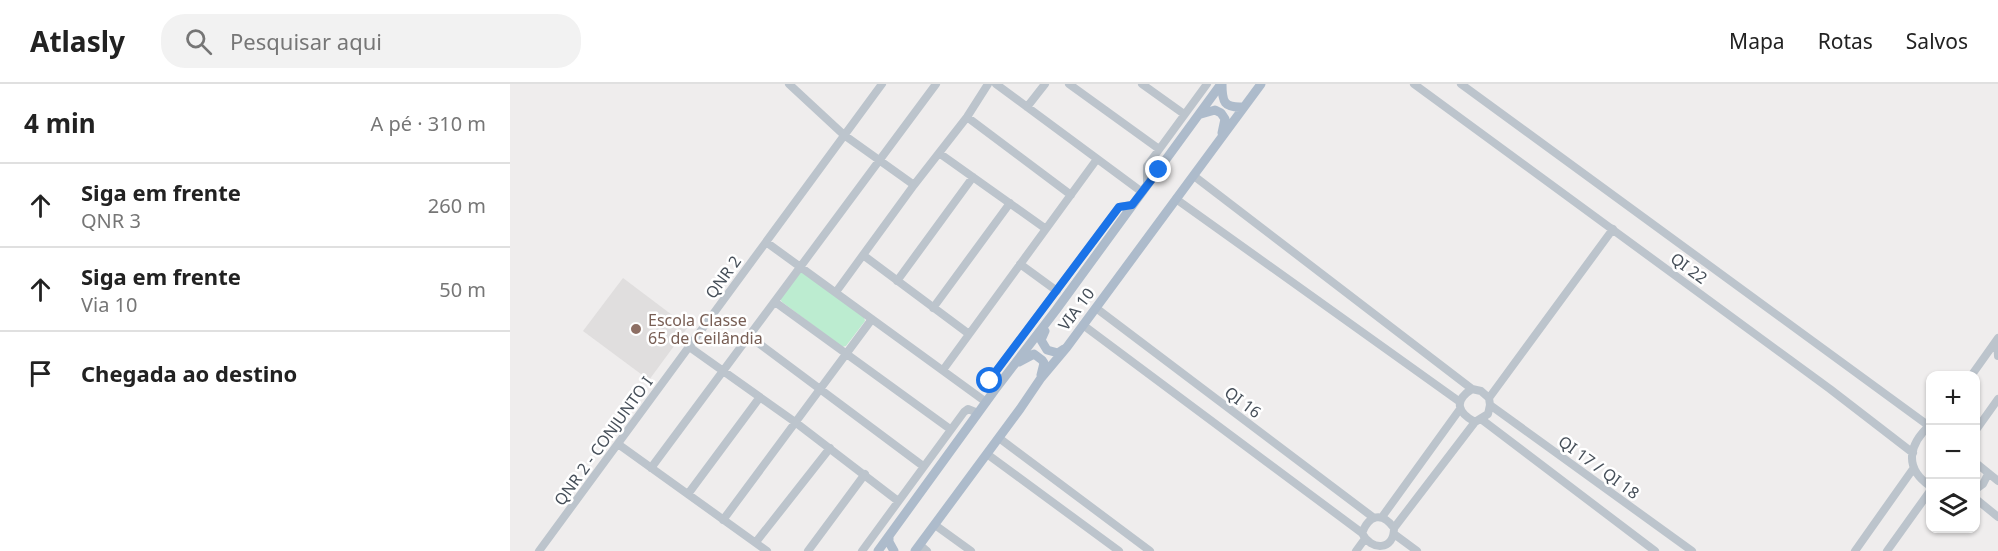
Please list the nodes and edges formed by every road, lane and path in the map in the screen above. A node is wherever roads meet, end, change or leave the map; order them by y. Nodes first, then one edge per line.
1 (789, 84) edge
2 (882, 84) edge
3 (936, 84) edge
4 (988, 84) edge
5 (996, 84) edge
6 (1045, 84) edge
7 (1069, 84) edge
8 (1142, 84) edge
9 (1207, 84) edge
10 (1222, 84) edge
11 (1260, 84) edge
12 (1414, 84) edge
13 (1461, 84) edge
14 (1027, 107) junction
15 (1243, 107) junction
16 (1184, 114) junction
17 (1200, 114) junction
18 (967, 117) junction
19 (844, 135) junction
20 (1221, 139) junction
21 (1159, 149) junction
22 (939, 153) junction
23 (1097, 159) junction
24 (879, 160) junction
25 (1194, 176) junction
26 (973, 177) junction
27 (914, 185) junction
28 (1145, 188) junction
29 (1071, 195) junction
30 (1176, 199) junction
31 (1010, 203) junction
32 (1132, 205) junction
33 (1046, 229) junction
34 (1613, 229) junction
35 (766, 242) junction
36 (863, 255) junction
37 (1020, 264) junction
38 (801, 266) junction
39 (897, 281) junction
40 (1057, 291) junction
41 (836, 292) junction
42 (775, 302) junction
43 (933, 308) junction
44 (1096, 308) junction
45 (1056, 310) junction
46 (872, 319) junction
47 (1083, 325) junction
48 (969, 334) junction
49 (749, 336) junction
50 (1997, 339) edge
51 (688, 346) junction
52 (1067, 347) junction
53 (846, 353) junction
54 (1998, 356) edge
55 (1015, 365) junction
56 (943, 370) junction
57 (1974, 371) edge
58 (723, 372) junction
59 (1041, 378) junction
60 (820, 388) junction
61 (1472, 389) junction
62 (994, 391) junction
63 (760, 397) junction
64 (1998, 399) edge
65 (986, 402) junction
66 (1490, 402) junction
67 (1460, 405) junction
68 (978, 413) junction
69 (1478, 420) junction
70 (795, 422) junction
71 (1929, 425) edge
72 (1980, 425) edge
73 (950, 429) junction
74 (1926, 430) edge
75 (999, 438) junction
76 (618, 444) junction
77 (830, 448) junction
78 (1913, 453) junction
79 (987, 454) junction
80 (923, 466) junction
81 (1980, 467) edge
82 (651, 468) junction
83 (1914, 469) junction
84 (865, 474) junction
85 (1988, 474) junction
86 (1998, 481) edge
87 (1926, 483) edge
88 (1980, 486) edge
89 (688, 494) junction
90 (1926, 497) edge
91 (898, 501) junction
92 (1980, 502) edge
93 (1378, 517) junction
94 (1998, 517) edge
95 (723, 520) junction
96 (935, 525) junction
97 (1394, 531) junction
98 (889, 537) junction
99 (1363, 537) junction
100 (756, 542) junction
101 (921, 549) edge
102 (1383, 550) edge
103 (539, 551) edge
104 (767, 551) edge
105 (808, 551) edge
106 (862, 551) edge
107 (878, 551) edge
108 (894, 551) edge
109 (971, 551) edge
110 (1119, 551) edge
111 (1150, 551) edge
112 (1356, 551) edge
113 (1417, 551) edge
114 (1655, 551) edge
115 (1692, 551) edge
116 (1855, 551) edge
117 (1887, 551) edge

1 - 19 street
2 - 19 street, QNR 2
3 - 24 street
4 - 18 street
5 - 14 street
6 - 14 street
7 - 21 street
8 - 16 street
9 - 16 street
10 - 15 main road
10 - 17 main road, VIA 10
11 - 15 main road, VIA 10
12 - 34 street, QI 22
13 - 71 street
14 - 23 street
15 - 20 main road, VIA 10
16 - 21 street
17 - 20 main road
17 - 28 main road, VIA 10
18 - 22 street
18 - 29 street
19 - 24 street
19 - 35 street, QNR 2
20 - 25 main road, VIA 10
21 - 28 street
22 - 26 street
22 - 27 street
23 - 28 street
23 - 29 street
24 - 27 street
24 - 38 street
25 - 30 main road, VIA 10
25 - 61 street
26 - 31 street
26 - 39 street
27 - 36 street
28 - 32 main road, VIA 10
29 - 33 street
30 - 44 main road, VIA 10
30 - 67 street
31 - 33 street
31 - 43 street
32 - 40 street
32 - 45 main road, VIA 10
33 - 37 street
34 - 66 street
34 - 78 street, QI 22
35 - 38 street
35 - 51 street, QNR 2
36 - 39 street
36 - 41 street
37 - 40 street
37 - 48 street
38 - 41 street
38 - 42 street
39 - 43 street
40 - 62 street
41 - 46 street
42 - 49 street
42 - 53 street
43 - 48 street
44 - 47 main road, VIA 10
44 - 93 street, QI 16
45 - 52 main road
45 - 55 main road, VIA 10
46 - 53 street
46 - 56 street
47 - 52 main road, VIA 10
47 - 99 street
48 - 56 street
49 - 58 street
49 - 60 street
50 - 54 street
50 - 57 street
51 - 58 street
51 - 76 street, QNR 2 - CONJUNTO I
52 - 59 main road, VIA 10
53 - 60 street
53 - 73 street
55 - 59 main road
55 - 62 main road, VIA 10
56 - 65 street
58 - 63 street
58 - 82 street
59 - 75 main road, VIA 10
60 - 70 street
60 - 80 street
61 - 66 street
61 - 67 street
62 - 65 main road, VIA 10
63 - 70 street
63 - 89 street
64 - 72 street
65 - 68 main road, VIA 10
66 - 69 street
66 - 115 street, QI 17 / QI 18
67 - 69 street
67 - 93 street
68 - 73 street
68 - 98 main road, VIA 10
69 - 97 street
69 - 114 street
70 - 77 street
70 - 95 street
73 - 80 street
74 - 78 street
75 - 79 main road, VIA 10
75 - 111 street
76 - 82 street
76 - 103 street, QNR 2 - CONJUNTO I
77 - 84 street
77 - 100 street
78 - 83 street
79 - 96 main road, VIA 10
79 - 110 street
80 - 91 street
81 - 85 street
82 - 89 street
83 - 87 street
83 - 116 street
84 - 91 street
84 - 105 street
85 - 86 street
85 - 88 street
89 - 95 street
90 - 117 street
91 - 106 street
92 - 94 street
93 - 97 street
93 - 99 street
95 - 100 street
96 - 101 main road, VIA 10
96 - 109 street
97 - 102 street
97 - 113 street
98 - 107 main road, VIA 10
98 - 108 main road
99 - 102 street
99 - 112 street
100 - 104 street

